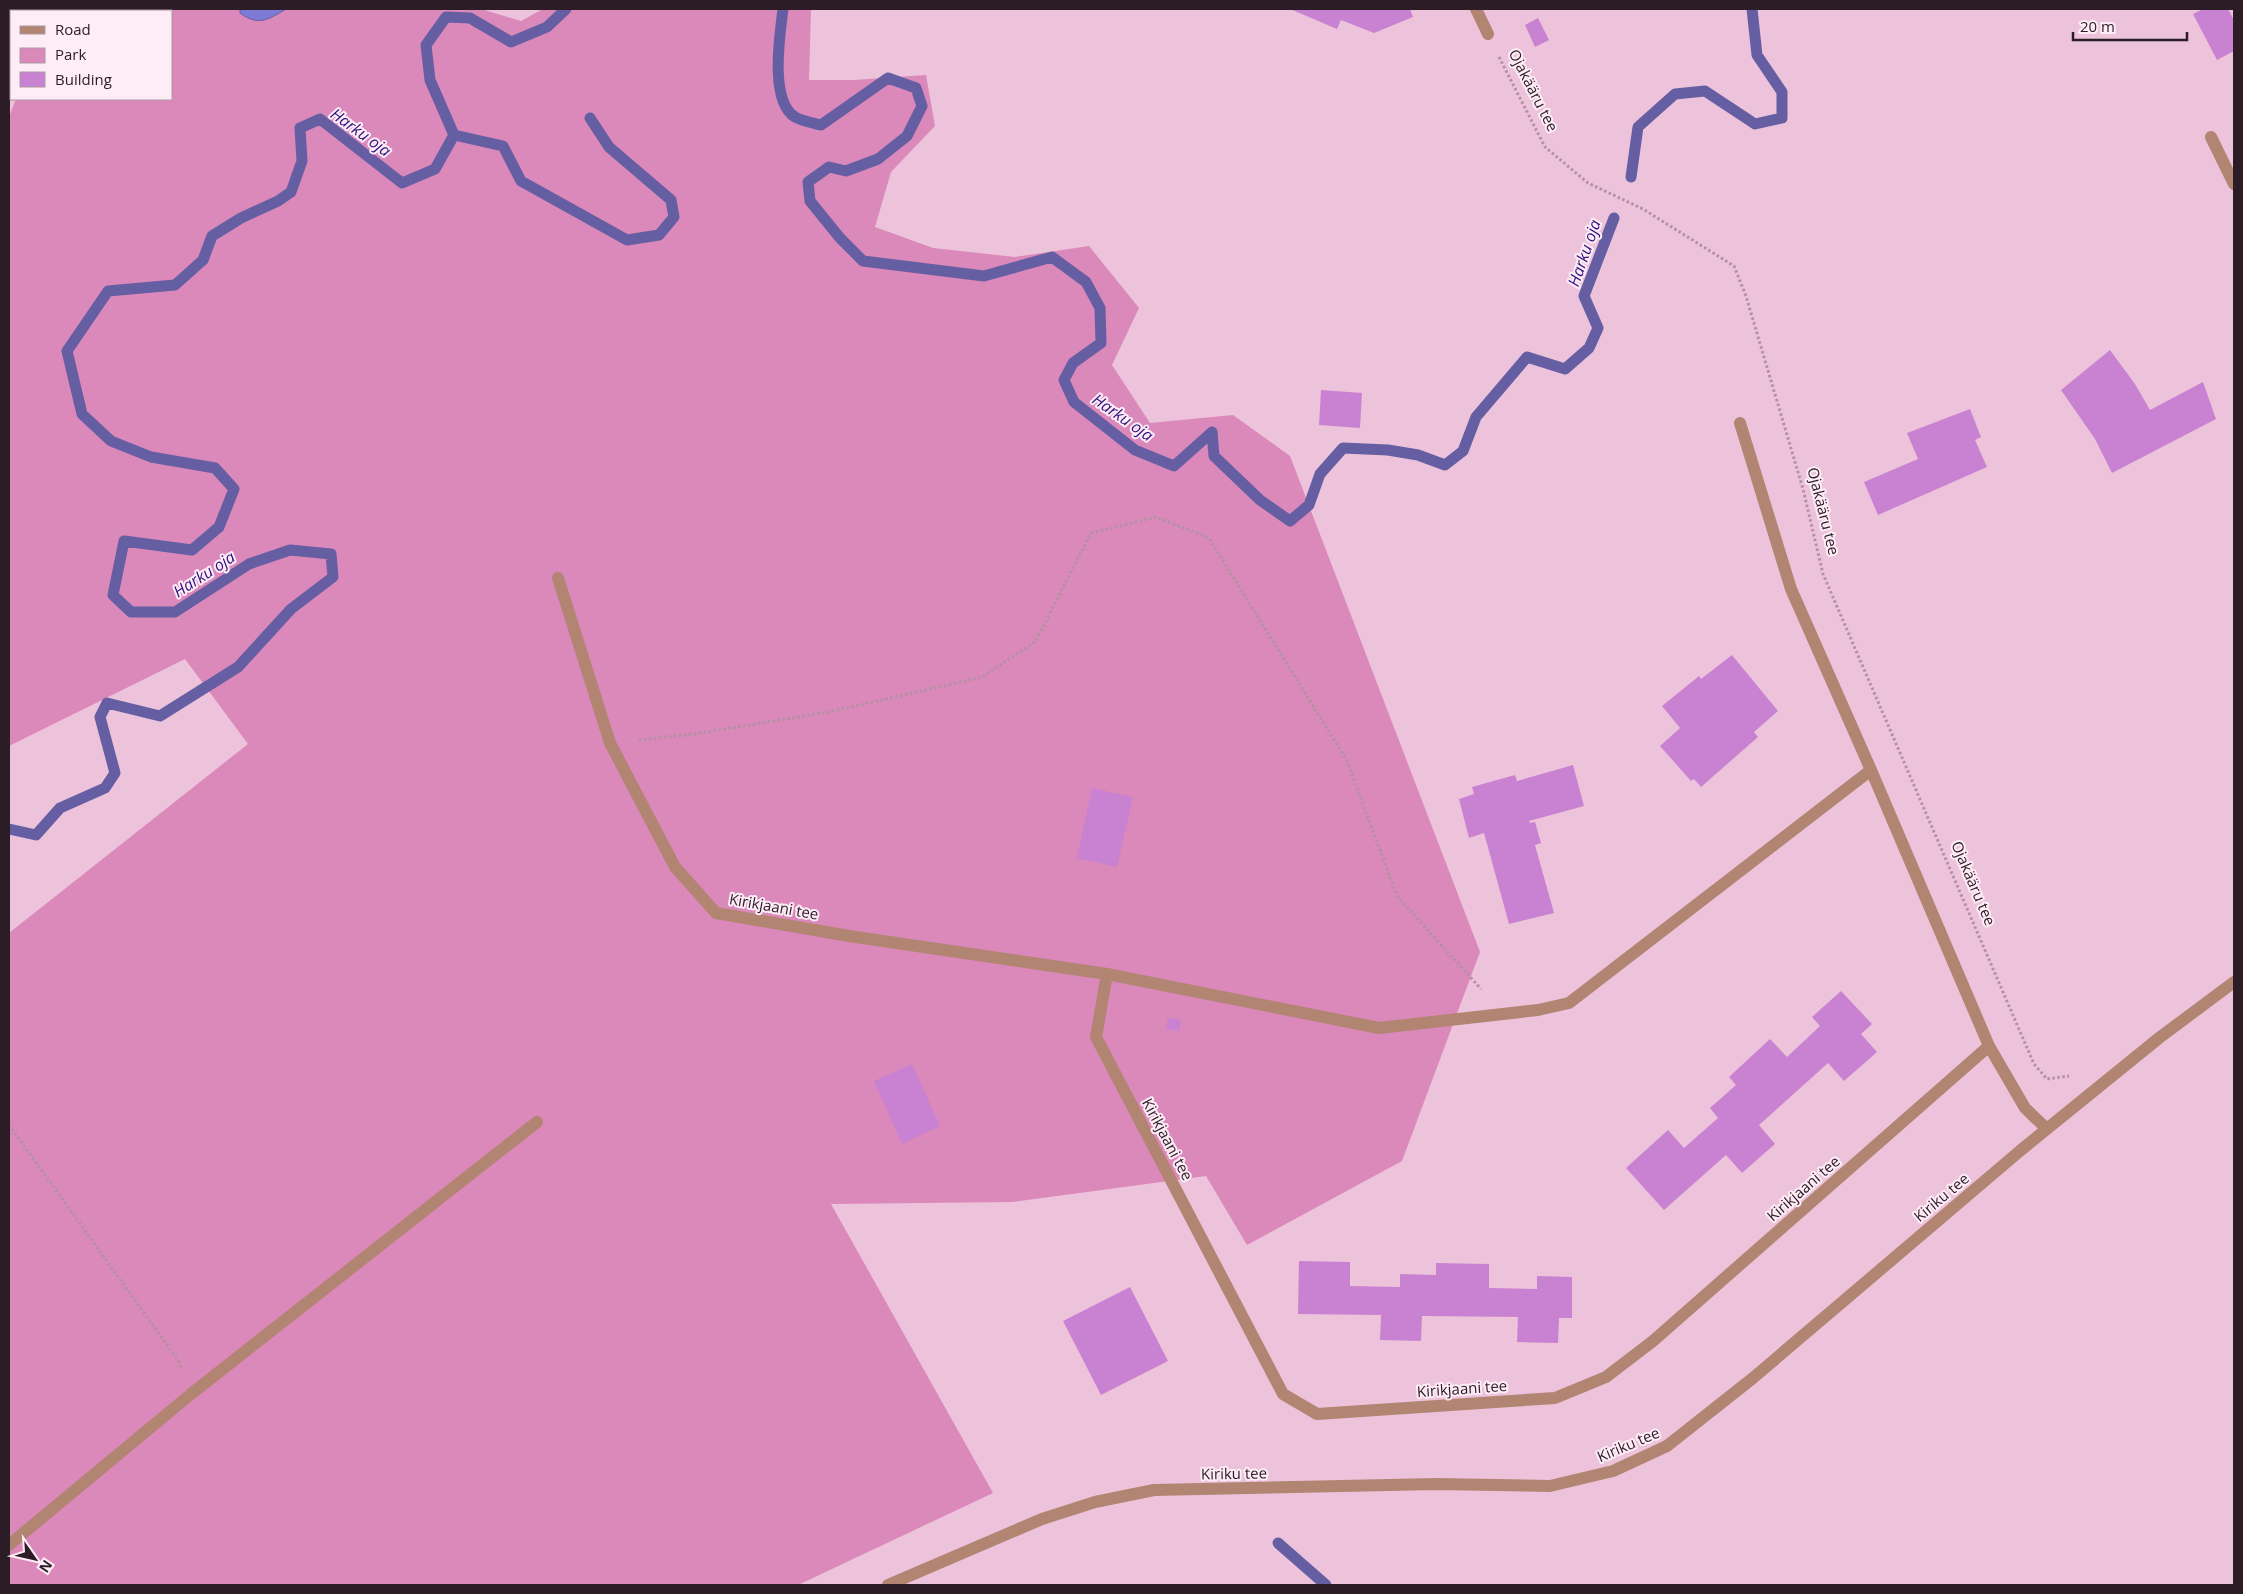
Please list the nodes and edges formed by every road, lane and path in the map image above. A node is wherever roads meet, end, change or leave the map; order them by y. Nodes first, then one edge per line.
1 (1476, 9) edge
2 (1488, 34) joint
3 (2211, 138) dead end
4 (2234, 184) edge
5 (1740, 423) dead end
6 (558, 578) dead end
7 (610, 743) junction
8 (1871, 770) junction
9 (1108, 974) junction
10 (2234, 982) edge
11 (1482, 989) dead end
12 (1989, 1046) junction
13 (2072, 1076) dead end
14 (537, 1122) dead end
15 (9, 1125) edge
16 (2047, 1129) junction
17 (191, 1394) junction
18 (9, 1545) edge
19 (888, 1585) edge

1 - 2 street
2 - 13 path, Ojakääru tee
3 - 4 street
5 - 8 street
6 - 7 street, Kirikjaani tee
7 - 9 street, Kirikjaani tee
7 - 11 path
8 - 9 street, Kirikjaani tee
8 - 12 street
9 - 12 street, Kirikjaani tee
10 - 16 street, Kiriku tee
12 - 16 street
14 - 17 street
15 - 17 path
16 - 19 street, Kiriku tee
17 - 18 street

